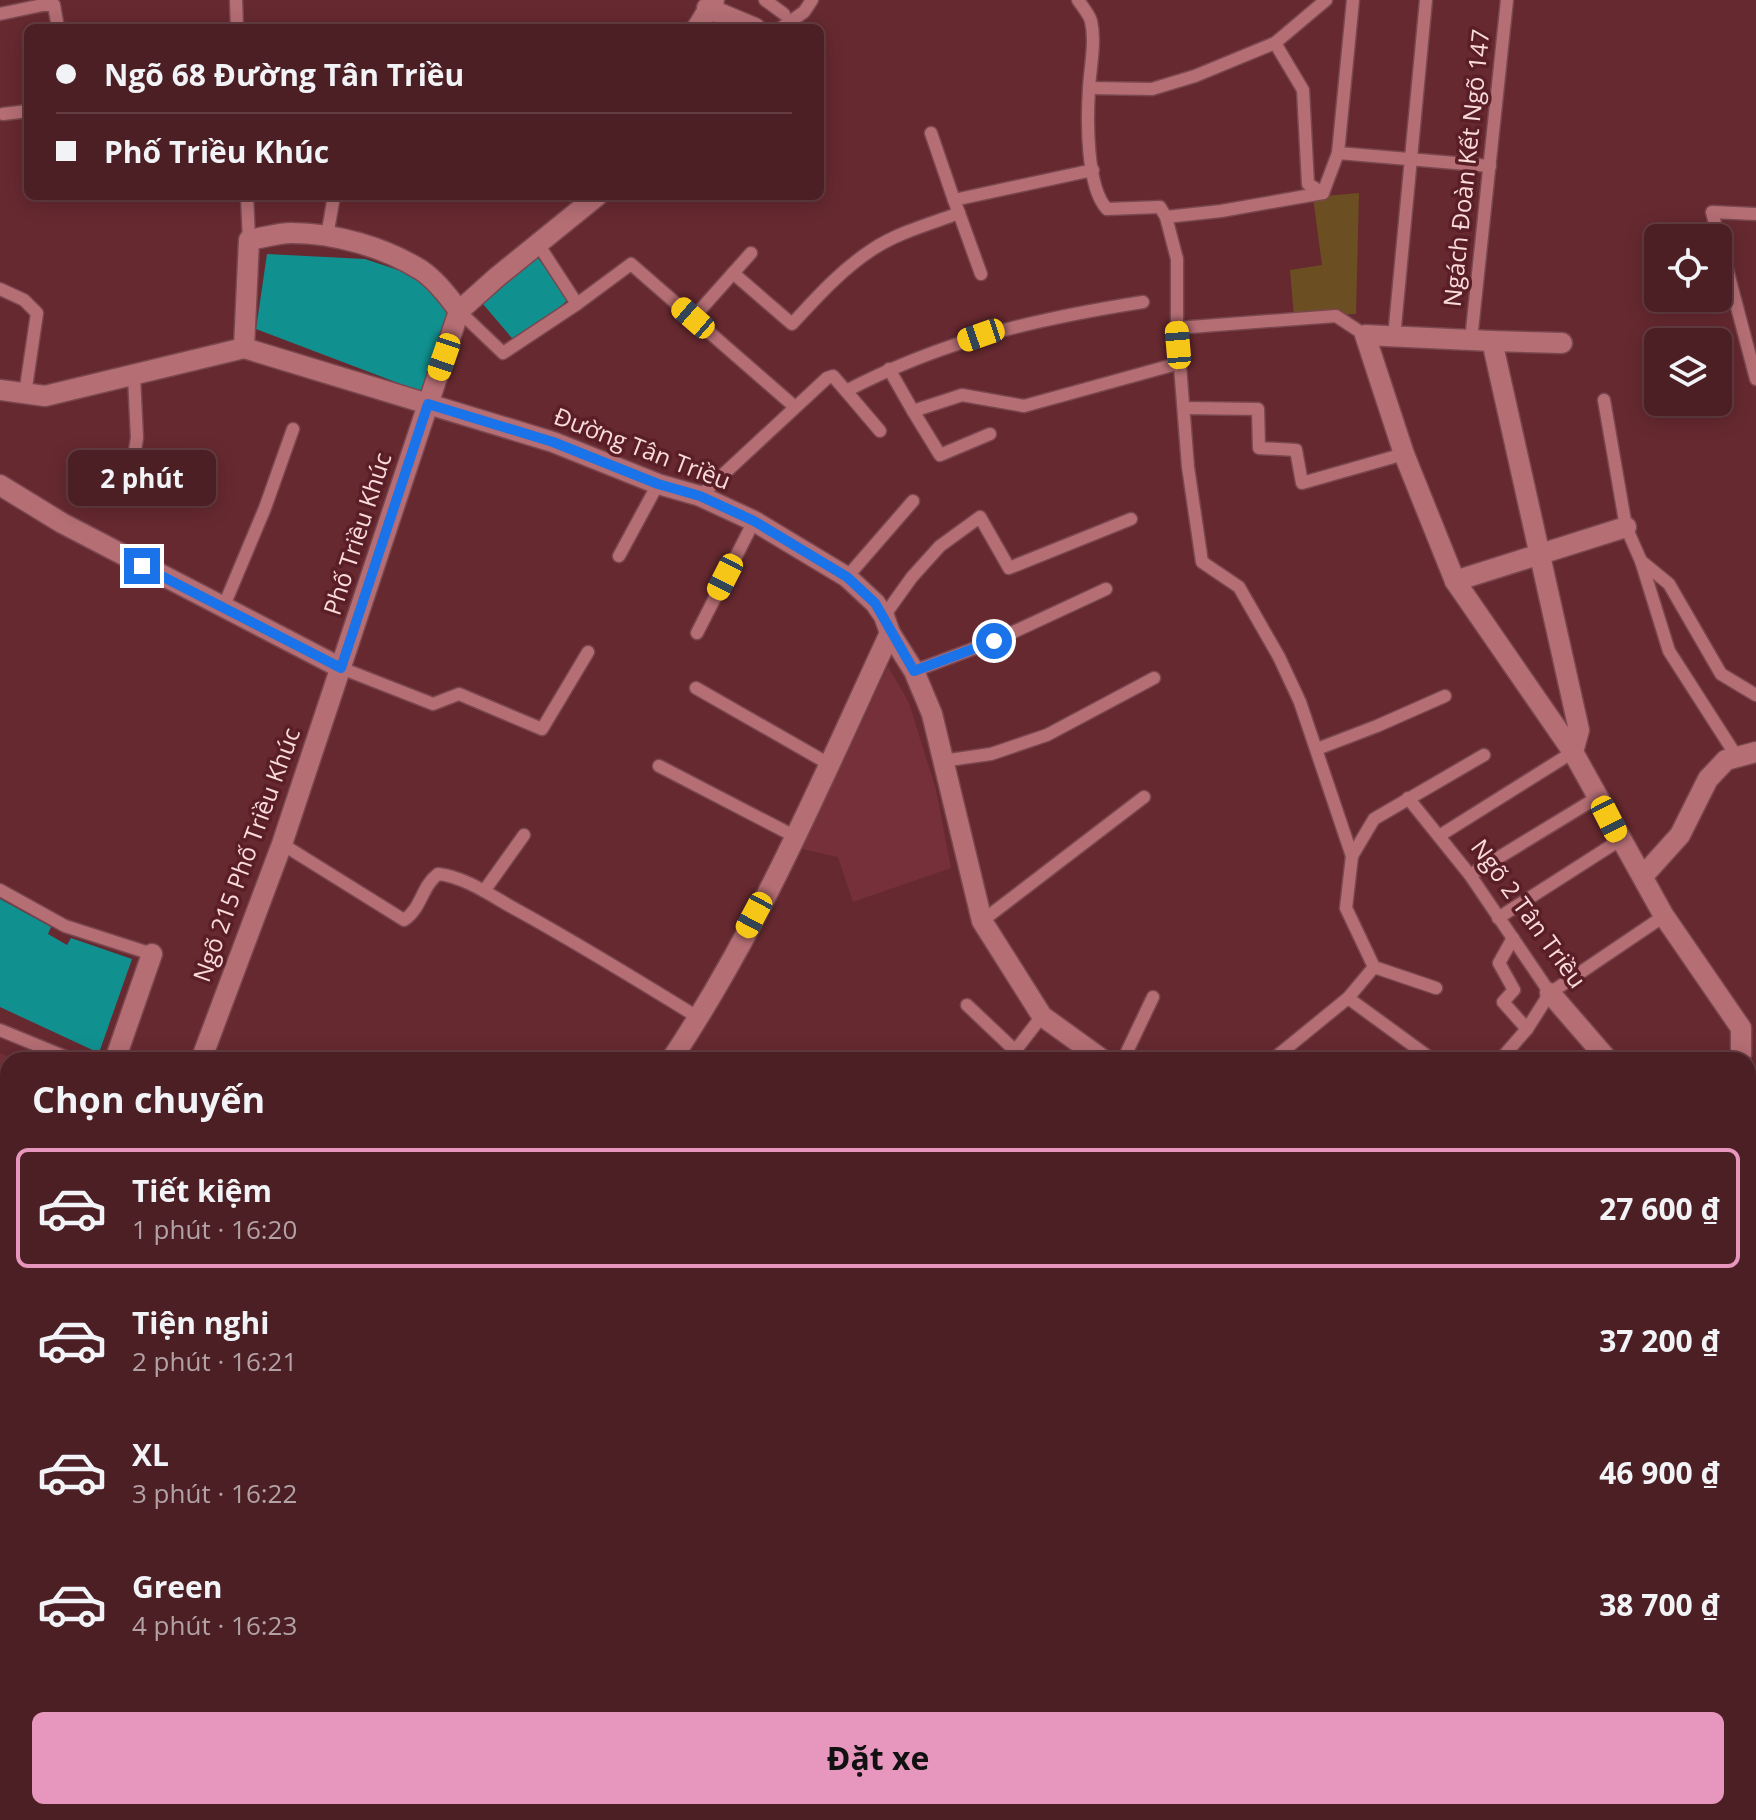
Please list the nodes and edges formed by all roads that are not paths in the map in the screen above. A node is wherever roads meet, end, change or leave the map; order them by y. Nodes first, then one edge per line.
1 (236, 0) edge
2 (765, 0) edge
3 (812, 0) edge
4 (1078, 0) edge
5 (1326, 0) edge
6 (1353, 0) edge
7 (1426, 0) edge
8 (1507, 0) edge
9 (43, 3) edge
10 (710, 4) edge
11 (0, 14) edge
12 (784, 14) dead end
13 (57, 24) edge
14 (237, 24) edge
15 (699, 24) edge
16 (748, 24) edge
17 (787, 24) edge
18 (1275, 43) junction
19 (1089, 88) junction
20 (24, 111) edge
21 (3, 114) dead end
22 (931, 133) dead end
23 (1338, 153) junction
24 (1411, 159) junction
25 (1490, 166) junction
26 (1093, 170) junction
27 (1323, 193) junction
28 (247, 200) edge
29 (333, 200) edge
30 (592, 200) edge
31 (954, 200) junction
32 (959, 213) junction
33 (1756, 214) edge
34 (1166, 217) junction
35 (327, 236) junction
36 (249, 240) junction
37 (538, 244) junction
38 (751, 253) dead end
39 (733, 273) junction
40 (981, 274) dead end
41 (0, 289) edge
42 (1143, 302) dead end
43 (577, 304) junction
44 (459, 311) junction
45 (693, 318) junction
46 (1177, 328) junction
47 (1365, 335) junction
48 (1394, 337) junction
49 (1481, 340) junction
50 (1562, 343) dead end
51 (244, 348) junction
52 (1180, 363) junction
53 (889, 369) junction
54 (134, 376) junction
55 (1756, 379) edge
56 (0, 390) edge
57 (846, 391) junction
58 (25, 394) junction
59 (1604, 400) dead end
60 (428, 404) junction
61 (795, 407) junction
62 (1184, 408) junction
63 (913, 411) junction
64 (293, 429) dead end
65 (880, 431) dead end
66 (990, 434) dead end
67 (1404, 454) junction
68 (134, 456) dead end
69 (658, 484) junction
70 (0, 485) edge
71 (700, 496) junction
72 (913, 501) dead end
73 (1131, 519) dead end
74 (754, 521) junction
75 (1626, 527) junction
76 (619, 556) dead end
77 (1540, 556) junction
78 (1641, 561) junction
79 (847, 577) junction
80 (1455, 581) junction
81 (1106, 589) dead end
82 (223, 608) junction
83 (887, 625) junction
84 (697, 633) dead end
85 (588, 652) dead end
86 (341, 668) junction
87 (914, 671) junction
88 (1154, 678) dead end
89 (696, 688) dead end
90 (1756, 695) edge
91 (1445, 696) dead end
92 (1317, 749) junction
93 (1573, 752) junction
94 (1746, 754) edge
95 (1484, 755) dead end
96 (942, 761) junction
97 (829, 764) junction
98 (659, 766) dead end
99 (1144, 797) dead end
100 (1598, 797) junction
101 (1408, 798) junction
102 (524, 835) dead end
103 (1439, 836) junction
104 (796, 837) junction
105 (1620, 840) junction
106 (282, 844) junction
107 (1352, 856) junction
108 (1470, 875) junction
109 (1643, 876) junction
110 (0, 890) edge
111 (484, 891) junction
112 (1664, 916) junction
113 (1498, 918) junction
114 (982, 921) junction
115 (1513, 938) junction
116 (152, 954) joint
117 (1374, 967) junction
118 (1436, 988) dead end
119 (1550, 993) junction
120 (1153, 997) dead end
121 (1348, 998) junction
122 (967, 1005) dead end
123 (1042, 1016) junction
124 (699, 1018) junction
125 (1527, 1029) junction
126 (0, 1030) edge
127 (54, 1052) edge
128 (118, 1052) edge
129 (204, 1052) edge
130 (676, 1052) edge
131 (1008, 1052) edge
132 (1014, 1052) edge
133 (1092, 1052) edge
134 (1127, 1052) edge
135 (1282, 1052) edge
136 (1422, 1052) edge
137 (1507, 1052) edge
138 (1601, 1052) edge
139 (1741, 1052) edge

1 - 14 lane
2 - 12 lane
3 - 17 lane
4 - 19 lane
5 - 18 lane
6 - 23 lane
7 - 24 lane
8 - 25 lane, Ngách Đoàn Kết Ngõ 147
9 - 11 lane
9 - 13 lane
10 - 15 street
10 - 16 street
18 - 19 lane
18 - 27 lane
19 - 26 lane
20 - 21 lane
22 - 31 lane
23 - 24 lane
23 - 27 lane
24 - 25 lane
24 - 48 lane
25 - 49 lane, Ngách Đoàn Kết Ngõ 147
26 - 31 lane
26 - 34 lane
27 - 34 lane
28 - 36 lane
29 - 35 lane
30 - 37 street, Phố Triều Khúc
31 - 32 lane
32 - 39 lane
32 - 40 lane
33 - 55 lane
34 - 46 lane
35 - 36 street
35 - 44 street
36 - 51 street
37 - 43 lane
37 - 44 street, Phố Triều Khúc
38 - 39 lane
39 - 45 lane
41 - 58 lane
42 - 53 lane
43 - 44 lane
43 - 45 lane
44 - 60 street, Phố Triều Khúc
45 - 61 lane
46 - 47 lane
46 - 52 lane
47 - 48 street
47 - 67 street
48 - 49 street
49 - 50 street
49 - 77 street
51 - 54 street
51 - 60 street, Đường Tân Triều
52 - 62 lane
52 - 63 lane
53 - 57 lane
53 - 63 lane
54 - 58 street
54 - 68 lane
56 - 58 street
57 - 61 lane
57 - 65 lane
59 - 75 lane
60 - 69 street, Đường Tân Triều
60 - 86 street, Phố Triều Khúc
61 - 71 lane
62 - 67 lane
62 - 92 lane
63 - 66 lane
64 - 82 lane
67 - 80 street
69 - 71 street, Đường Tân Triều
69 - 76 lane
70 - 82 street
71 - 74 street, Đường Tân Triều
72 - 79 lane
73 - 83 lane
74 - 79 street, Đường Tân Triều
74 - 84 lane
75 - 77 street
75 - 78 lane
77 - 80 street
77 - 93 street
78 - 90 lane
78 - 94 lane
79 - 83 street, Đường Tân Triều
80 - 93 street
81 - 87 lane
82 - 86 street
83 - 87 street, Đường Tân Triều
83 - 97 street
85 - 86 lane
86 - 106 street, Ngõ 215 Phố Triều Khúc
87 - 96 street, Đường Tân Triều
88 - 96 lane
89 - 97 lane
91 - 92 lane
92 - 107 lane
93 - 100 street
93 - 103 lane
94 - 109 street
95 - 101 lane
96 - 114 street, Đường Tân Triều
97 - 104 street
98 - 104 lane
99 - 114 lane
100 - 105 street
100 - 108 lane
101 - 103 lane, Ngõ 2 Tân Triều
101 - 107 lane
102 - 111 lane
103 - 108 lane, Ngõ 2 Tân Triều
104 - 124 street
105 - 109 street
105 - 113 lane
106 - 111 lane
106 - 129 street, Ngõ 215 Phố Triều Khúc
107 - 117 lane
108 - 113 lane, Ngõ 2 Tân Triều
109 - 112 street
110 - 116 lane
111 - 124 lane
112 - 119 lane
112 - 139 street
113 - 115 lane, Ngõ 2 Tân Triều
114 - 123 street, Đường Tân Triều
115 - 119 lane, Ngõ 2 Tân Triều
115 - 125 lane
116 - 128 street
117 - 118 lane
117 - 121 lane
119 - 125 lane
119 - 138 street, Ngõ 2 Tân Triều
120 - 134 lane
121 - 135 lane
121 - 136 lane
122 - 131 lane
123 - 132 lane
123 - 133 street, Đường Tân Triều
124 - 130 street
125 - 137 lane
126 - 127 lane

